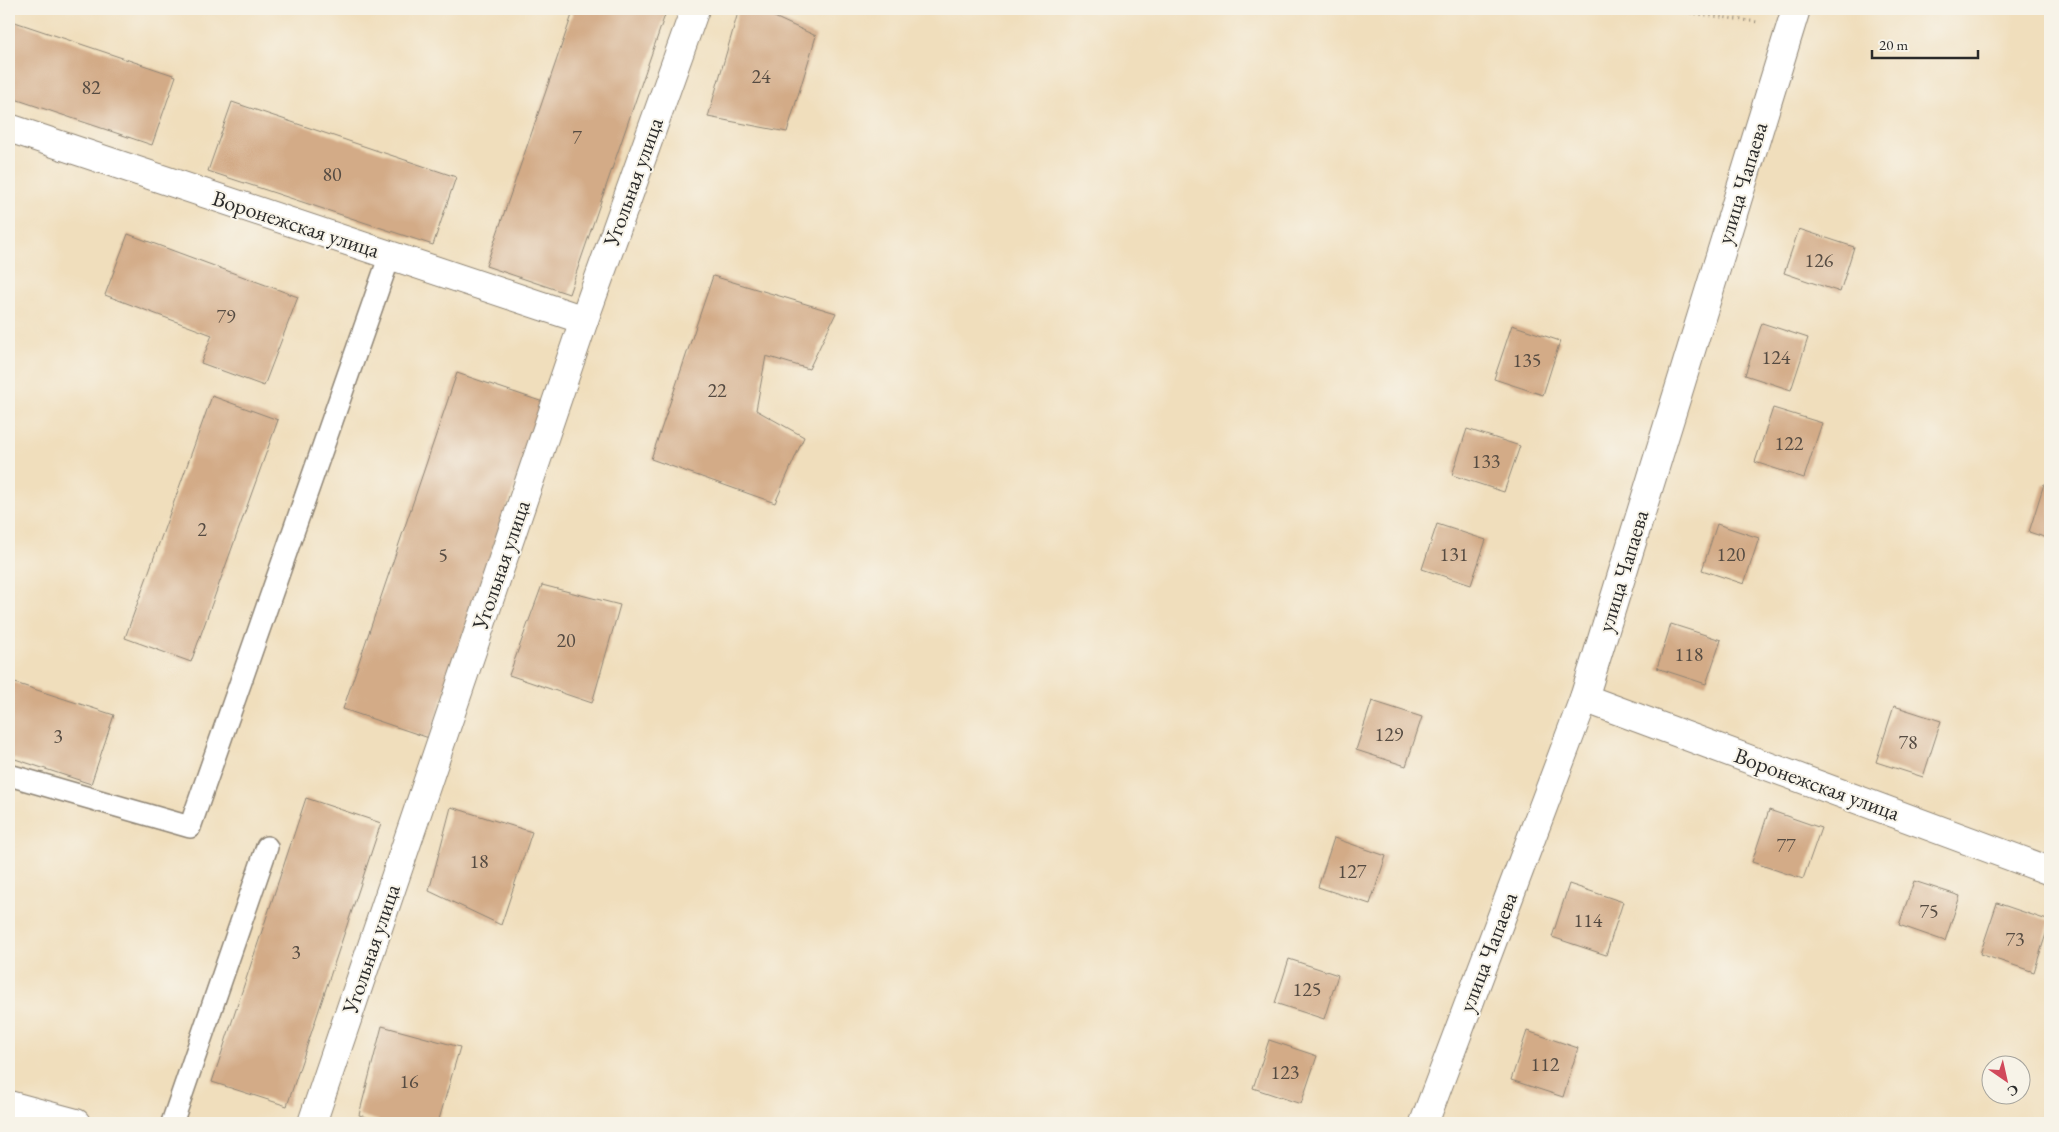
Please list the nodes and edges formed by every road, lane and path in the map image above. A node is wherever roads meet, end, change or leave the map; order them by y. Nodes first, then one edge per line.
1 (695, 9) edge
2 (1661, 9) edge
3 (1793, 18) edge
4 (9, 128) edge
5 (390, 255) junction
6 (584, 320) junction
7 (1584, 698) junction
8 (9, 775) edge
9 (267, 847) dead end
10 (2050, 871) edge
11 (9, 1105) edge
12 (1432, 1121) edge
13 (76, 1123) edge
14 (172, 1123) edge
15 (312, 1123) edge

1 - 6 street, Угольная улица
2 - 3 path
3 - 7 street, улица Чапаева
4 - 5 street, Воронежская улица
5 - 6 street, Воронежская улица
5 - 8 lane
6 - 15 street, Угольная улица
7 - 10 street, Воронежская улица
7 - 12 street, улица Чапаева
9 - 14 lane
11 - 13 street

